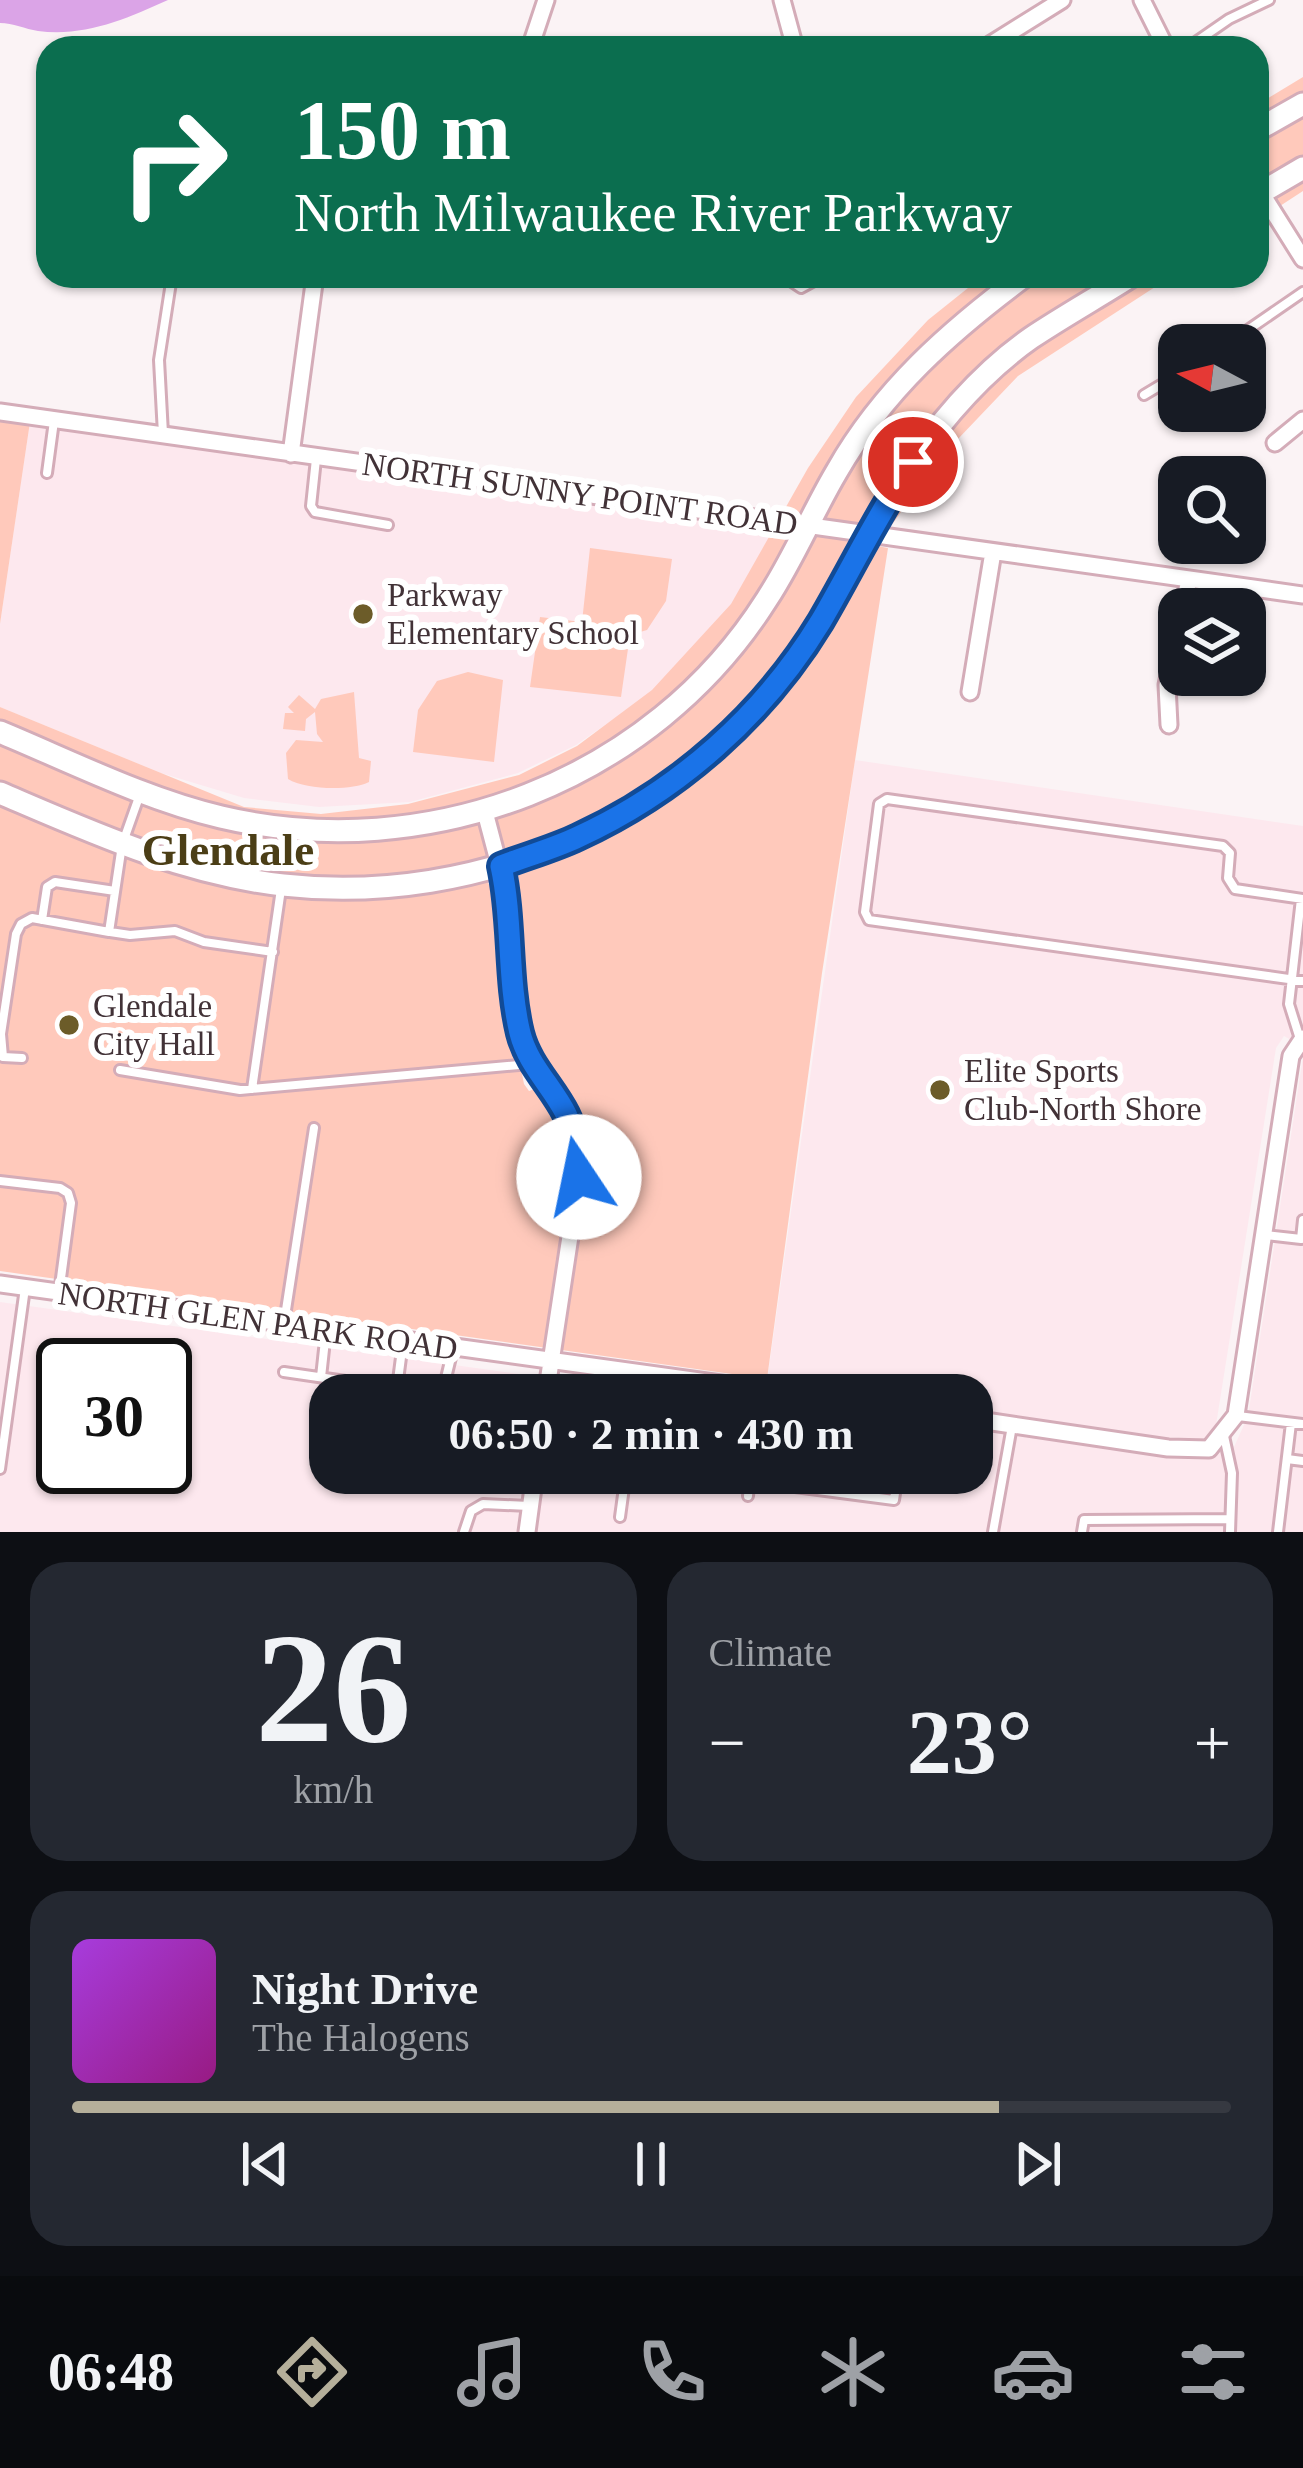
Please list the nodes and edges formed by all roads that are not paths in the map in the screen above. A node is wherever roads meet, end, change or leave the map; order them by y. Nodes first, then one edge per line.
1 (546, 0) edge
2 (782, 0) edge
3 (1062, 0) edge
4 (1142, 0) edge
5 (1269, 0) edge
6 (534, 36) edge
7 (792, 36) edge
8 (1004, 36) edge
9 (1160, 36) edge
10 (1205, 36) edge
11 (1303, 104) edge
12 (1269, 123) edge
13 (1303, 168) edge
14 (1269, 185) edge
15 (1269, 208) edge
16 (1303, 259) edge
17 (170, 288) edge
18 (313, 288) edge
19 (1008, 288) edge
20 (1112, 288) edge
21 (1303, 292) edge
22 (1257, 324) edge
23 (1158, 387) edge
24 (1144, 395) dead end
25 (0, 412) edge
26 (55, 420) junction
27 (1303, 420) edge
28 (163, 435) junction
29 (1275, 443) dead end
30 (291, 454) junction
31 (316, 457) junction
32 (47, 473) dead end
33 (388, 525) dead end
34 (807, 526) junction
35 (868, 534) junction
36 (993, 552) junction
37 (1189, 579) junction
38 (1187, 588) edge
39 (1303, 595) edge
40 (970, 692) dead end
41 (1168, 696) edge
42 (1169, 725) dead end
43 (0, 732) edge
44 (141, 790) junction
45 (0, 793) edge
46 (485, 812) junction
47 (122, 845) junction
48 (501, 866) junction
49 (282, 885) junction
50 (115, 891) junction
51 (1302, 899) edge
52 (42, 920) junction
53 (109, 932) junction
54 (273, 952) junction
55 (1290, 980) junction
56 (1303, 981) edge
57 (1302, 1039) edge
58 (2, 1058) edge
59 (22, 1058) dead end
60 (532, 1064) junction
61 (120, 1070) dead end
62 (252, 1089) junction
63 (314, 1128) dead end
64 (0, 1181) edge
65 (1303, 1220) edge
66 (1263, 1235) junction
67 (0, 1284) edge
68 (25, 1288) junction
69 (59, 1293) junction
70 (284, 1325) junction
71 (326, 1331) junction
72 (403, 1342) junction
73 (453, 1349) junction
74 (550, 1363) junction
75 (284, 1372) dead end
76 (321, 1374) edge
77 (399, 1374) edge
78 (446, 1374) edge
79 (549, 1374) edge
80 (638, 1374) edge
81 (309, 1376) edge
82 (1236, 1415) junction
83 (993, 1422) edge
84 (1291, 1423) junction
85 (1303, 1424) edge
86 (1012, 1425) junction
87 (1224, 1434) junction
88 (1287, 1459) junction
89 (1303, 1461) edge
90 (0, 1469) edge
91 (532, 1494) edge
92 (623, 1494) edge
93 (856, 1494) edge
94 (895, 1494) edge
95 (531, 1506) junction
96 (620, 1517) dead end
97 (1231, 1519) junction
98 (464, 1532) edge
99 (527, 1532) edge
100 (993, 1532) edge
101 (1082, 1532) edge
102 (1230, 1532) edge
103 (1278, 1532) edge

1 - 6 street
2 - 7 street
3 - 8 street
4 - 9 street
5 - 10 lane
11 - 12 street
13 - 14 street
15 - 16 street
17 - 28 lane
18 - 30 street
19 - 34 street
20 - 35 street
21 - 22 lane
23 - 24 lane
25 - 26 street, NORTH SUNNY POINT ROAD
26 - 28 street, NORTH SUNNY POINT ROAD
26 - 32 lane
27 - 29 street
28 - 30 street, NORTH SUNNY POINT ROAD
30 - 31 street, NORTH SUNNY POINT ROAD
31 - 33 lane
31 - 34 street, NORTH SUNNY POINT ROAD
34 - 35 street, NORTH SUNNY POINT ROAD
34 - 46 street
35 - 36 street, NORTH SUNNY POINT ROAD
35 - 48 street
36 - 37 street, NORTH SUNNY POINT ROAD
36 - 40 street
37 - 38 street
37 - 39 street, NORTH SUNNY POINT ROAD
41 - 42 street
43 - 44 street
44 - 46 street
44 - 47 lane
45 - 47 street
46 - 48 street
47 - 49 street
47 - 50 lane
48 - 49 street
48 - 60 street
49 - 54 lane
50 - 52 lane
50 - 53 lane
51 - 55 lane
51 - 55 lane
52 - 53 lane
52 - 58 lane
53 - 54 lane
54 - 62 lane
55 - 56 lane
55 - 57 lane
57 - 66 street
58 - 59 lane
60 - 62 lane
60 - 74 street
61 - 62 lane
63 - 70 lane
64 - 69 lane
65 - 66 lane
66 - 82 street
67 - 68 street, NORTH GLEN PARK ROAD
68 - 69 street, NORTH GLEN PARK ROAD
68 - 90 lane
69 - 70 street, NORTH GLEN PARK ROAD
70 - 71 street, NORTH GLEN PARK ROAD
71 - 72 street, NORTH GLEN PARK ROAD
71 - 76 lane
72 - 73 street, NORTH GLEN PARK ROAD
72 - 77 lane
73 - 74 street, NORTH GLEN PARK ROAD
73 - 78 lane
74 - 79 street
74 - 80 street, NORTH GLEN PARK ROAD
75 - 81 lane
82 - 84 lane
82 - 87 street
83 - 86 street
84 - 85 lane
84 - 88 lane
86 - 87 street
86 - 100 lane
87 - 97 lane
88 - 89 lane
88 - 103 lane
91 - 95 street
92 - 96 lane
93 - 94 lane
95 - 98 lane
95 - 99 street
97 - 101 lane
97 - 102 lane

